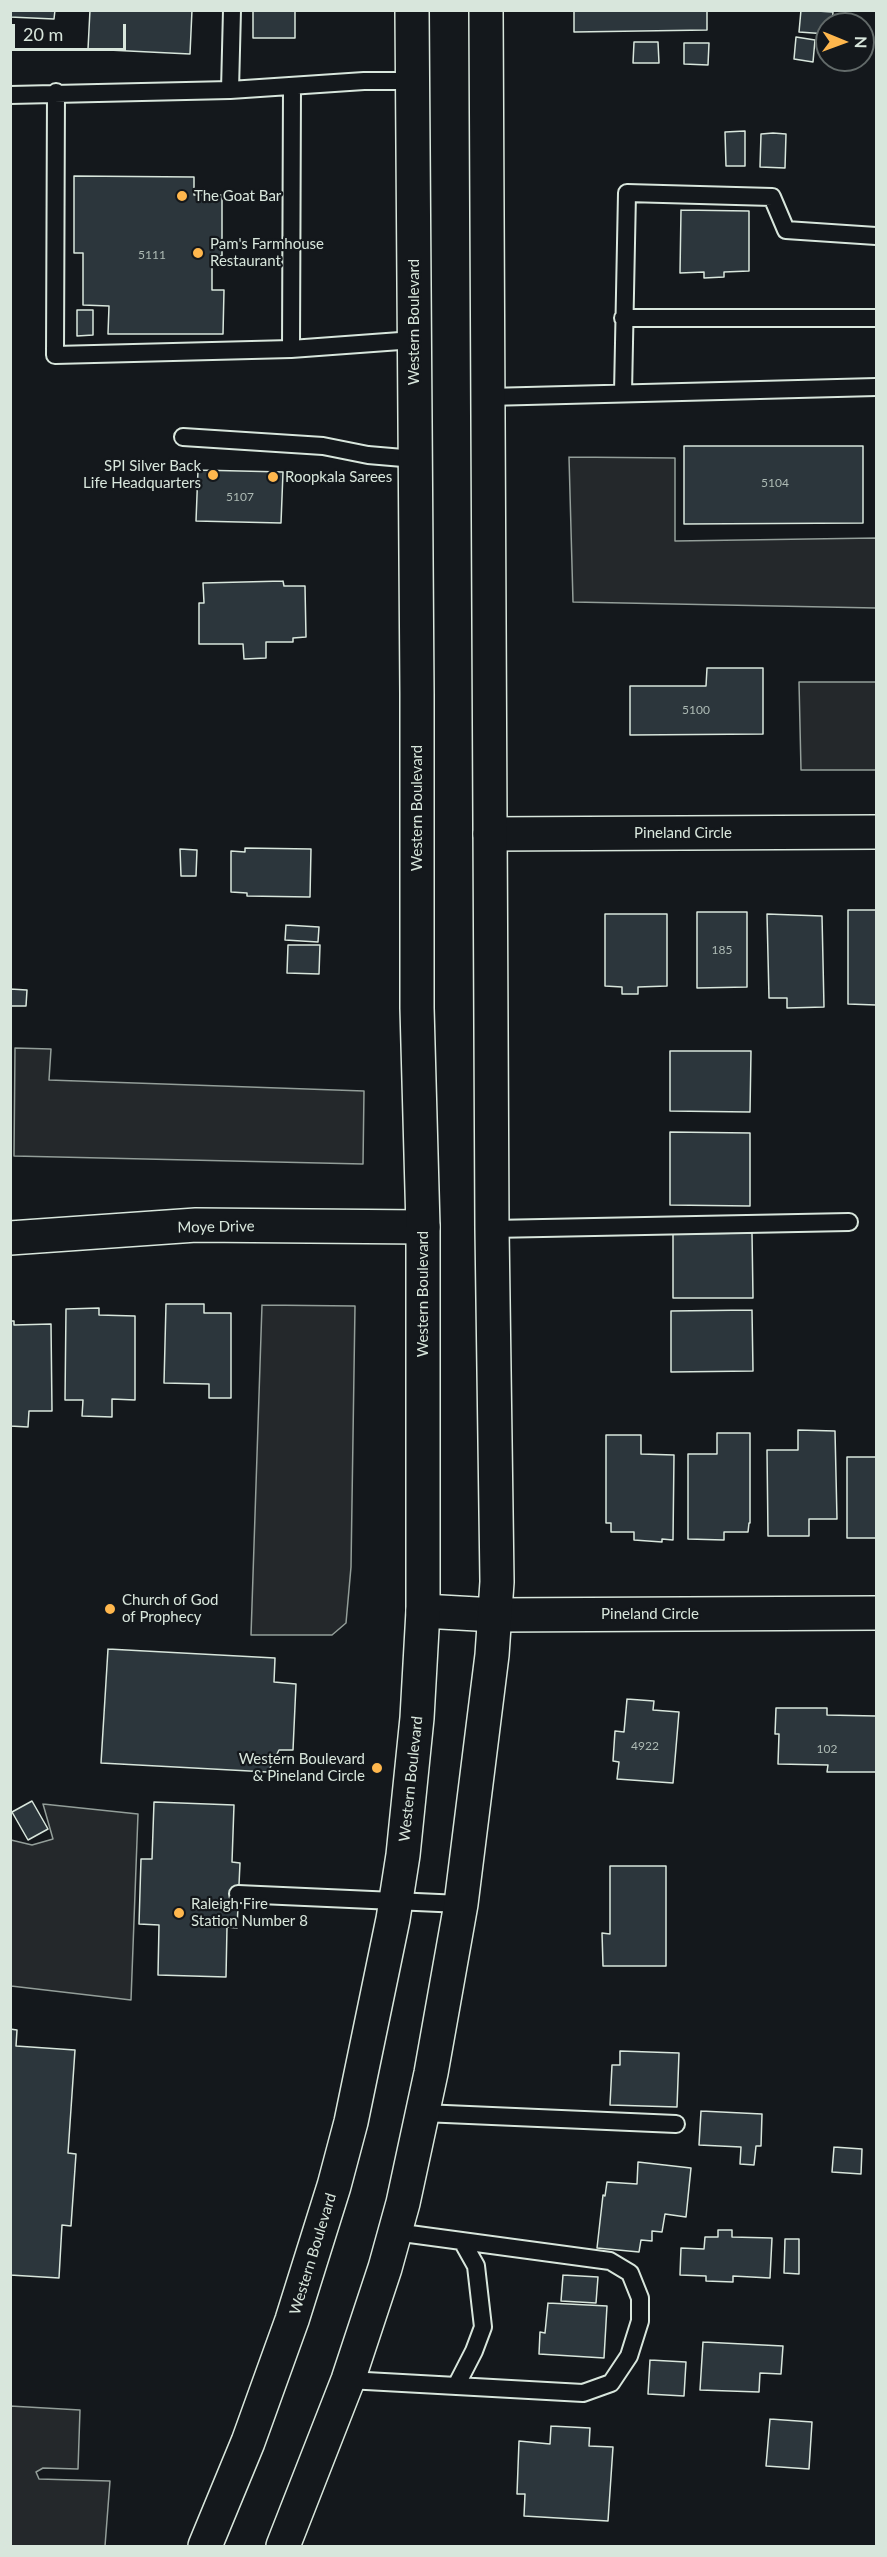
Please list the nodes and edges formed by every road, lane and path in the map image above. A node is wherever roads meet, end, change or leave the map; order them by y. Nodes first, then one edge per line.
1 (232, 10) edge
2 (412, 10) edge
3 (486, 10) edge
4 (412, 81) junction
5 (292, 86) junction
6 (230, 90) junction
7 (56, 92) junction
8 (10, 95) edge
9 (876, 236) edge
10 (623, 318) junction
11 (876, 318) edge
12 (414, 340) junction
13 (291, 349) junction
14 (876, 387) edge
15 (623, 393) junction
16 (488, 397) junction
17 (183, 436) dead end
18 (415, 459) junction
19 (876, 832) edge
20 (490, 834) junction
21 (849, 1222) dead end
22 (423, 1227) junction
23 (492, 1229) junction
24 (10, 1238) edge
25 (423, 1611) junction
26 (876, 1613) edge
27 (495, 1615) junction
28 (238, 1894) dead end
29 (396, 1901) junction
30 (461, 1904) junction
31 (423, 2113) junction
32 (676, 2124) dead end
33 (395, 2232) junction
34 (462, 2241) junction
35 (348, 2380) junction
36 (456, 2386) junction
37 (206, 2547) edge
38 (283, 2547) edge

1 - 6 lane
2 - 4 main road, Western Boulevard
3 - 16 main road
4 - 5 lane
4 - 12 main road, Western Boulevard
5 - 6 lane
5 - 13 lane
6 - 7 lane
7 - 8 lane
7 - 13 lane
9 - 10 lane
10 - 11 lane
10 - 15 lane
12 - 13 lane
12 - 18 main road, Western Boulevard
14 - 15 lane
15 - 16 lane
16 - 20 main road
17 - 18 lane
18 - 22 main road, Western Boulevard
19 - 20 main road, Pineland Circle
20 - 23 main road
21 - 23 lane
22 - 24 main road, Moye Drive
22 - 25 main road, Western Boulevard
23 - 27 main road
25 - 27 main road, Pineland Circle
25 - 29 main road, Western Boulevard
26 - 27 main road, Pineland Circle
27 - 30 main road
28 - 29 lane
29 - 30 lane
29 - 37 main road, Western Boulevard
30 - 31 main road
31 - 32 lane
31 - 33 main road
33 - 34 lane
33 - 35 main road
34 - 36 lane
34 - 36 lane
35 - 36 lane
35 - 38 main road

